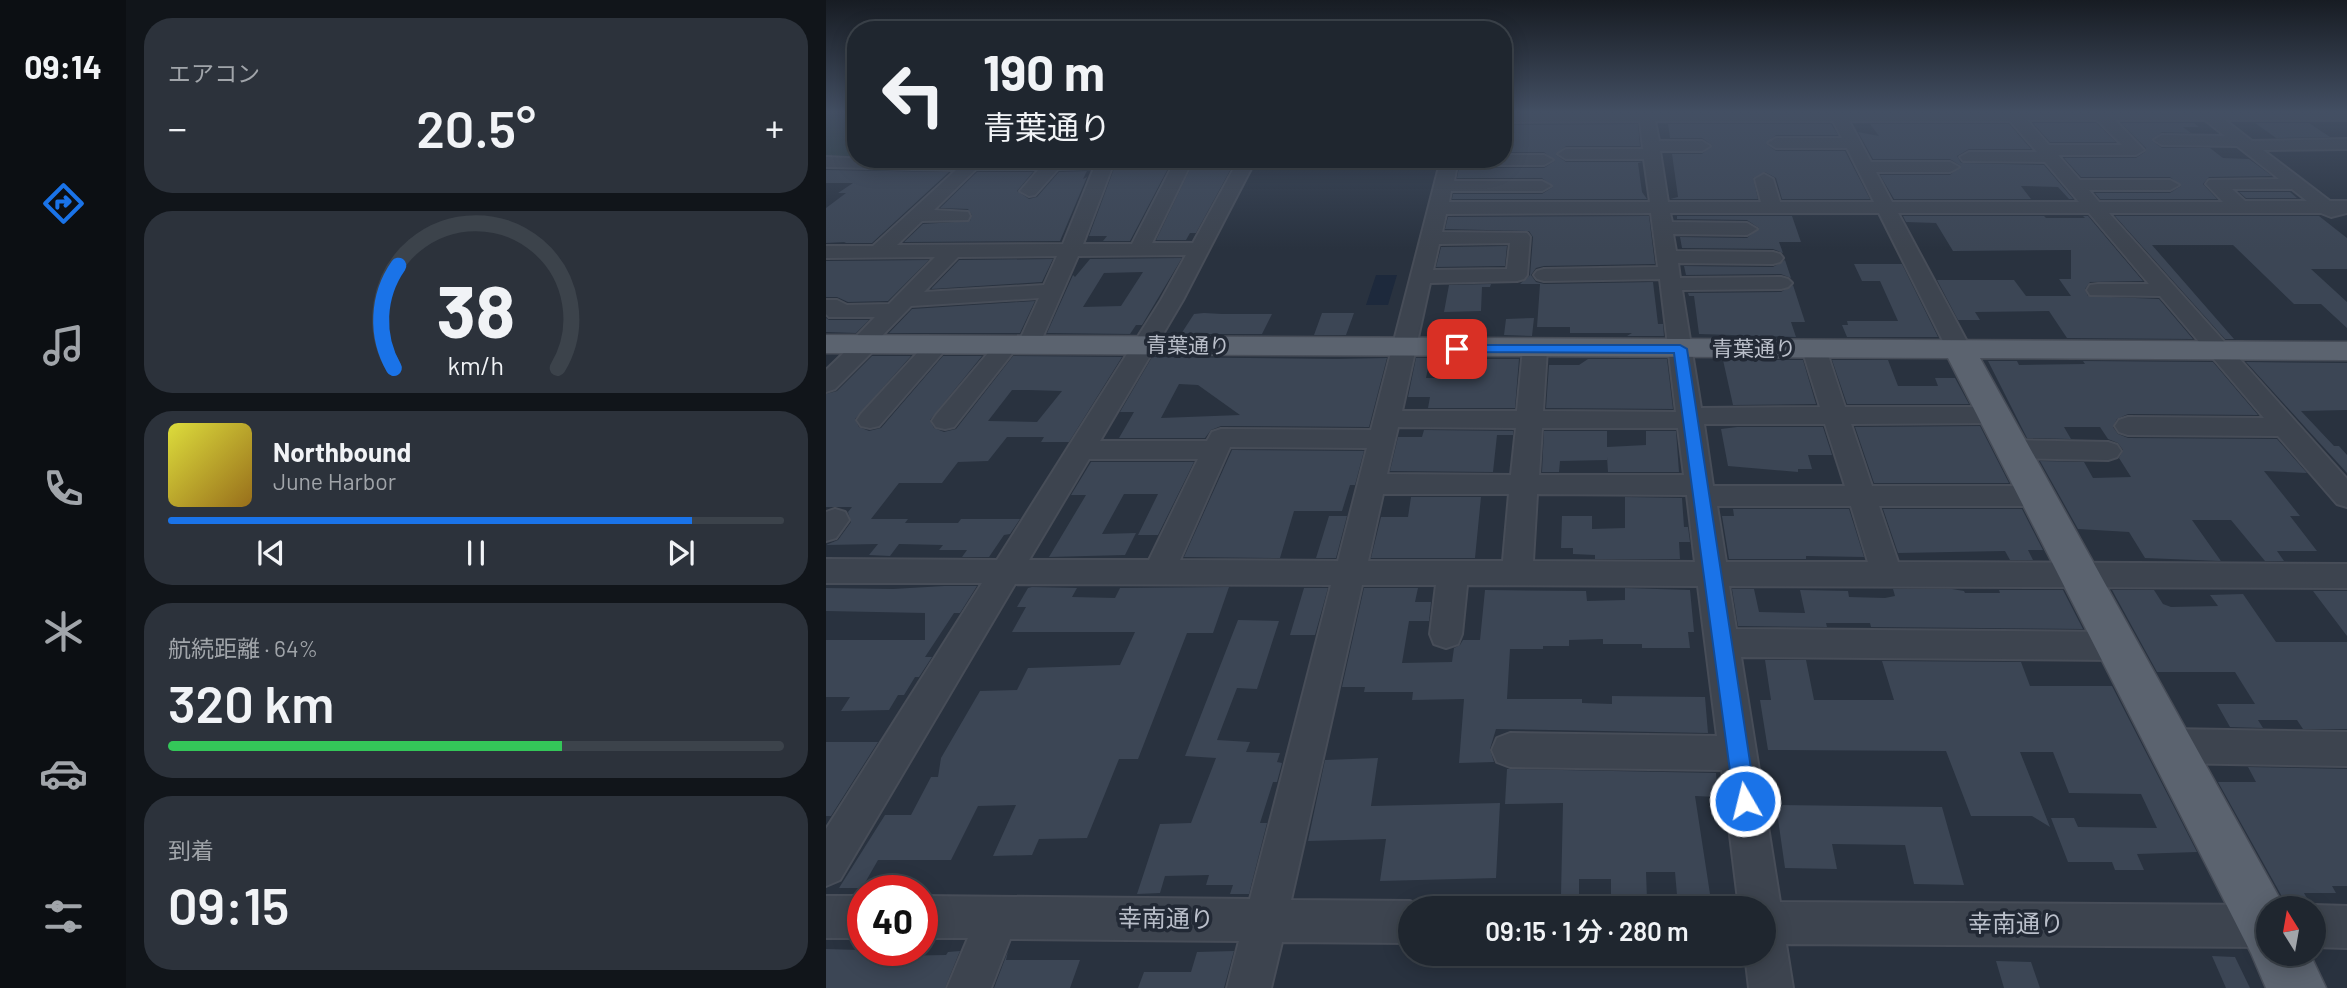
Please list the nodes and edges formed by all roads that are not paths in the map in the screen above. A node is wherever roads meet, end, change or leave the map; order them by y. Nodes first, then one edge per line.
1 (1571, 157) edge
2 (1653, 157) edge
3 (1861, 157) edge
4 (2051, 157) edge
5 (2265, 157) edge
6 (2267, 157) edge
7 (1544, 160) dead end
8 (1567, 160) dead end
9 (826, 162) edge
10 (847, 162) edge
11 (1512, 166) edge
12 (1866, 167) junction
13 (1950, 167) dead end
14 (967, 168) edge
15 (1049, 168) edge
16 (1104, 168) edge
17 (1180, 168) edge
18 (1243, 168) edge
19 (1500, 168) edge
20 (1446, 178) edge
21 (1764, 179) dead end
22 (2296, 184) junction
23 (1567, 185) dead end
24 (2076, 185) junction
25 (2170, 185) dead end
26 (1542, 186) dead end
27 (1029, 191) dead end
28 (2096, 207) junction
29 (2240, 207) junction
30 (1566, 208) junction
31 (1772, 208) junction
32 (1887, 208) junction
33 (2341, 211) edge
34 (917, 215) junction
35 (961, 216) dead end
36 (1663, 218) junction
37 (1747, 229) dead end
38 (1432, 237) junction
39 (1479, 237) junction
40 (1070, 249) junction
41 (1139, 249) junction
42 (1199, 249) junction
43 (953, 251) junction
44 (826, 252) edge
45 (878, 252) junction
46 (1773, 258) dead end
47 (1671, 271) junction
48 (1544, 275) dead end
49 (1473, 276) junction
50 (1423, 277) junction
51 (1781, 283) dead end
52 (1051, 290) junction
53 (2098, 290) dead end
54 (2168, 290) junction
55 (900, 305) junction
56 (826, 307) edge
57 (826, 344) edge
58 (864, 344) junction
59 (937, 345) junction
60 (1018, 345) junction
61 (1144, 346) junction
62 (1406, 349) junction
63 (1535, 349) junction
64 (1680, 349) junction
65 (1814, 349) junction
66 (1959, 349) junction
67 (2221, 351) junction
68 (2347, 351) edge
69 (826, 384) edge
70 (1835, 415) junction
71 (1691, 419) junction
72 (870, 420) dead end
73 (1529, 420) junction
74 (945, 421) dead end
75 (2128, 426) dead end
76 (2287, 427) junction
77 (1386, 429) junction
78 (2002, 432) junction
79 (1082, 450) junction
80 (1216, 450) junction
81 (2108, 451) dead end
82 (1373, 484) junction
83 (1524, 484) junction
84 (1701, 490) junction
85 (1862, 496) junction
86 (2036, 496) junction
87 (2347, 497) edge
88 (826, 571) edge
89 (1008, 572) junction
90 (1159, 572) junction
91 (1351, 573) junction
92 (1453, 573) junction
93 (1517, 573) junction
94 (1713, 574) junction
95 (1887, 574) junction
96 (2078, 575) junction
97 (2347, 576) edge
98 (1446, 634) dead end
99 (1723, 643) junction
100 (2116, 646) junction
101 (2169, 746) junction
102 (2347, 748) edge
103 (1510, 750) dead end
104 (1738, 753) junction
105 (826, 866) edge
106 (1758, 896) edge
107 (2256, 908) edge
108 (826, 917) edge
109 (847, 917) edge
110 (938, 917) edge
111 (998, 917) junction
112 (1265, 920) junction
113 (1398, 922) edge
114 (1776, 923) edge
115 (2326, 926) edge
116 (2347, 927) edge
117 (2256, 934) edge
118 (1768, 966) edge
119 (2286, 966) edge
120 (969, 988) edge
121 (1249, 988) edge
122 (1771, 988) edge
123 (2297, 988) edge

1 - 8 street
2 - 36 street
3 - 12 street
4 - 24 street
5 - 22 street
6 - 33 street
7 - 11 street
9 - 10 street
12 - 13 street
12 - 32 street
14 - 34 street
15 - 27 street
16 - 40 street
17 - 41 street
18 - 42 street
19 - 20 street
20 - 26 street
20 - 30 street
20 - 38 street
21 - 31 street
22 - 29 street
22 - 33 street
23 - 30 street
24 - 25 street
24 - 28 street
28 - 29 street
28 - 32 street
28 - 54 street
29 - 33 street
30 - 36 street
31 - 32 street
31 - 36 street
32 - 66 street
34 - 35 street
34 - 45 street
36 - 37 street
36 - 47 street
38 - 39 street
38 - 50 street
39 - 49 street
39 - 49 street
40 - 41 street
40 - 43 street
40 - 52 street
41 - 42 street
42 - 61 street
43 - 45 street
43 - 55 street
44 - 45 street
46 - 47 street
47 - 48 street
47 - 51 street
47 - 64 street
49 - 50 street
50 - 62 street
52 - 55 street
52 - 60 street
53 - 54 street
54 - 67 street
55 - 56 street
55 - 58 street
57 - 58 main road, 青葉通り
58 - 59 main road, 青葉通り
58 - 69 street
59 - 60 main road, 青葉通り
59 - 72 street
60 - 61 main road, 青葉通り
60 - 74 street
61 - 62 main road, 青葉通り
61 - 79 street
62 - 63 main road, 青葉通り
62 - 77 street
63 - 64 main road, 青葉通り
63 - 73 street
64 - 65 main road, 青葉通り
64 - 71 street
65 - 66 main road, 青葉通り
65 - 70 street
66 - 67 main road, 青葉通り
66 - 78 main road
67 - 68 main road, 青葉通り
67 - 76 street
70 - 71 street
70 - 78 street
70 - 85 street
71 - 73 street
71 - 84 street
73 - 77 street
73 - 83 street
75 - 76 street
76 - 87 street
77 - 80 street
77 - 82 street
78 - 81 street
78 - 86 main road
79 - 80 street
79 - 89 street
80 - 90 street
82 - 83 street
82 - 91 street
83 - 84 street
83 - 93 street
84 - 85 street
84 - 94 street
85 - 86 street
85 - 95 street
86 - 96 main road
88 - 89 street
89 - 90 street
89 - 105 street
90 - 91 street
91 - 92 street
91 - 112 street
92 - 93 street
92 - 98 street
93 - 94 street
94 - 95 street
94 - 99 street
95 - 96 street
96 - 97 street
96 - 100 main road
99 - 100 street
99 - 104 street
100 - 101 main road
101 - 102 street
101 - 107 main road
103 - 104 street
104 - 106 street
108 - 109 street
110 - 111 street, 幸南通り
111 - 112 street, 幸南通り
111 - 120 street
112 - 113 street, 幸南通り
112 - 121 street
114 - 117 street, 幸南通り
115 - 116 street
118 - 122 street
119 - 123 main road

